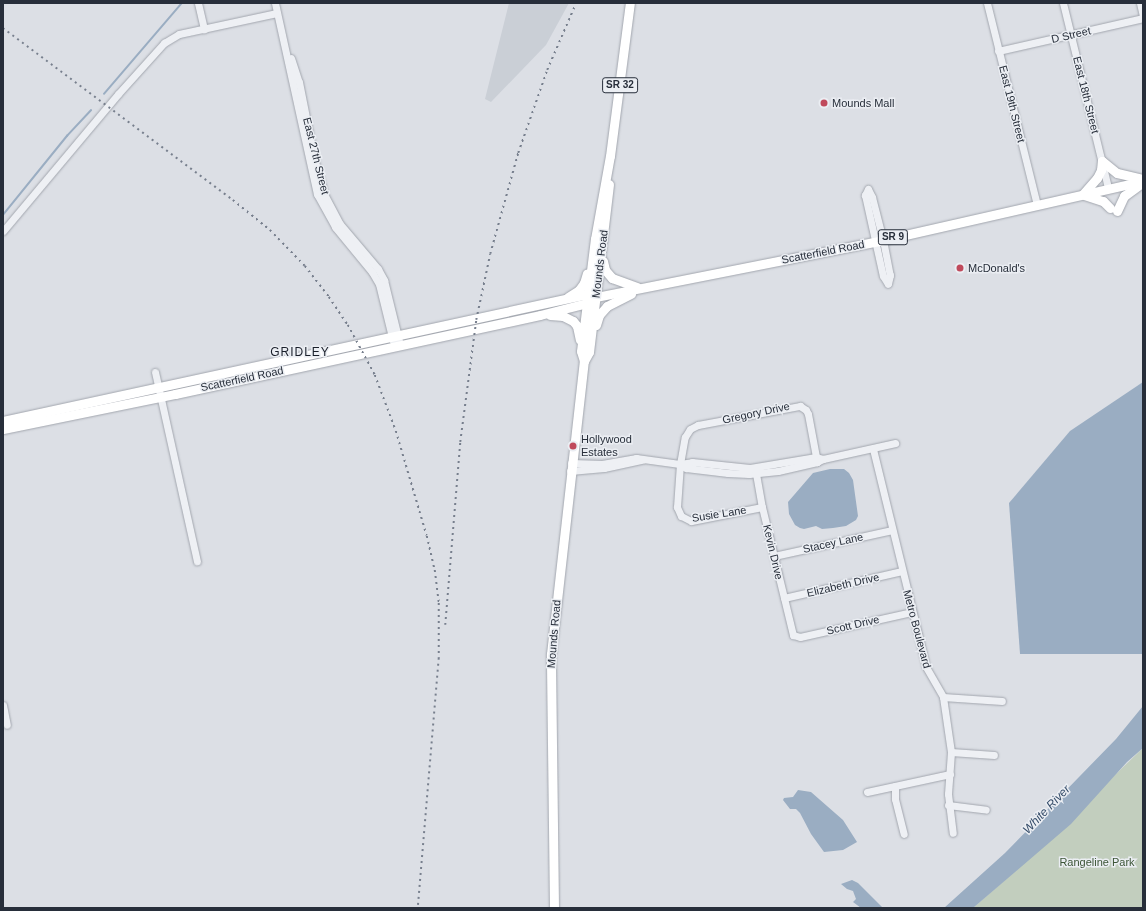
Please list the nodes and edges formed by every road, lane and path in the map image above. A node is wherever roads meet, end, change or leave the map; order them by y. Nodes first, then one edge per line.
1 (198, 3) edge
2 (275, 3) edge
3 (630, 3) edge
4 (987, 3) edge
5 (1063, 3) edge
6 (1140, 3) edge
7 (278, 13) junction
8 (1143, 17) edge
9 (204, 29) junction
10 (1071, 34) junction
11 (998, 51) junction
12 (1102, 161) junction
13 (1143, 181) edge
14 (1108, 188) junction
15 (1082, 195) junction
16 (1037, 205) junction
17 (3, 231) edge
18 (879, 240) junction
19 (597, 257) junction
20 (641, 288) junction
21 (590, 298) junction
22 (557, 302) junction
23 (540, 315) junction
24 (396, 341) junction
25 (585, 352) junction
26 (155, 372) dead end
27 (158, 388) junction
28 (161, 397) junction
29 (3, 421) edge
30 (3, 429) edge
31 (895, 444) dead end
32 (873, 449) junction
33 (819, 459) junction
34 (680, 464) junction
35 (571, 467) junction
36 (756, 470) junction
37 (762, 507) junction
38 (892, 530) junction
39 (774, 556) junction
40 (197, 561) dead end
41 (902, 571) junction
42 (784, 598) junction
43 (912, 612) junction
44 (793, 635) joint
45 (943, 697) junction
46 (1002, 701) dead end
47 (3, 705) edge
48 (7, 725) dead end
49 (951, 752) junction
50 (994, 755) dead end
51 (950, 774) junction
52 (895, 786) junction
53 (866, 792) dead end
54 (948, 805) junction
55 (986, 810) dead end
56 (952, 832) dead end
57 (904, 834) dead end
58 (554, 908) edge

1 - 9 street
2 - 7 street, East 27th Street
3 - 19 main road, Mounds Road / SR 32
4 - 11 street, East 19th Street
5 - 10 street, East 18th Street
6 - 8 street
7 - 9 street
7 - 24 street, East 27th Street
8 - 10 street, D Street
9 - 17 street
10 - 11 street, D Street
10 - 12 street, East 18th Street
11 - 16 street, East 19th Street
12 - 13 main road
12 - 14 street, East 18th Street
12 - 15 main road
13 - 14 main road, Scatterfield Road / SR 9
13 - 15 main road
14 - 15 main road, Scatterfield Road / SR 9
15 - 16 main road, Scatterfield Road / SR 9
16 - 18 main road, Scatterfield Road / SR 9
18 - 18 street
18 - 18 street
18 - 20 main road, Scatterfield Road / SR 9
19 - 20 main road, SR 32
19 - 21 main road, Mounds Road / SR 32
19 - 22 main road
20 - 21 main road, Scatterfield Road / SR 9
20 - 25 main road
21 - 22 main road, Scatterfield Road / SR 9
21 - 23 main road, Scatterfield Road / SR 9
21 - 25 main road, Mounds Road
22 - 24 main road, Scatterfield Road / SR 9
23 - 24 main road, Scatterfield Road / SR 9
23 - 25 main road
24 - 27 main road, Scatterfield Road / SR 9
24 - 28 main road, Scatterfield Road / SR 9
25 - 35 main road, Mounds Road
26 - 27 street
27 - 28 street
27 - 29 main road, Scatterfield Road / SR 9
28 - 30 main road, Scatterfield Road / SR 9
28 - 40 street
31 - 32 street
32 - 33 street
32 - 38 street, Metro Boulevard
33 - 34 street, Gregory Drive
33 - 36 street
34 - 35 street
34 - 36 street
34 - 37 street, Susie Lane
35 - 58 main road, Mounds Road
36 - 37 street, Kevin Drive
37 - 39 street, Kevin Drive
38 - 39 street, Stacey Lane
38 - 41 street, Metro Boulevard
39 - 42 street, Kevin Drive
41 - 42 street, Elizabeth Drive
41 - 43 street, Metro Boulevard
42 - 44 street, Kevin Drive
43 - 44 street, Scott Drive
43 - 45 street, Metro Boulevard
45 - 46 street
45 - 49 street, Metro Boulevard
47 - 48 street
49 - 50 street
49 - 51 street, Metro Boulevard
51 - 52 street
51 - 54 street, Metro Boulevard
52 - 53 street
52 - 57 street
54 - 55 street
54 - 56 street, Metro Boulevard

